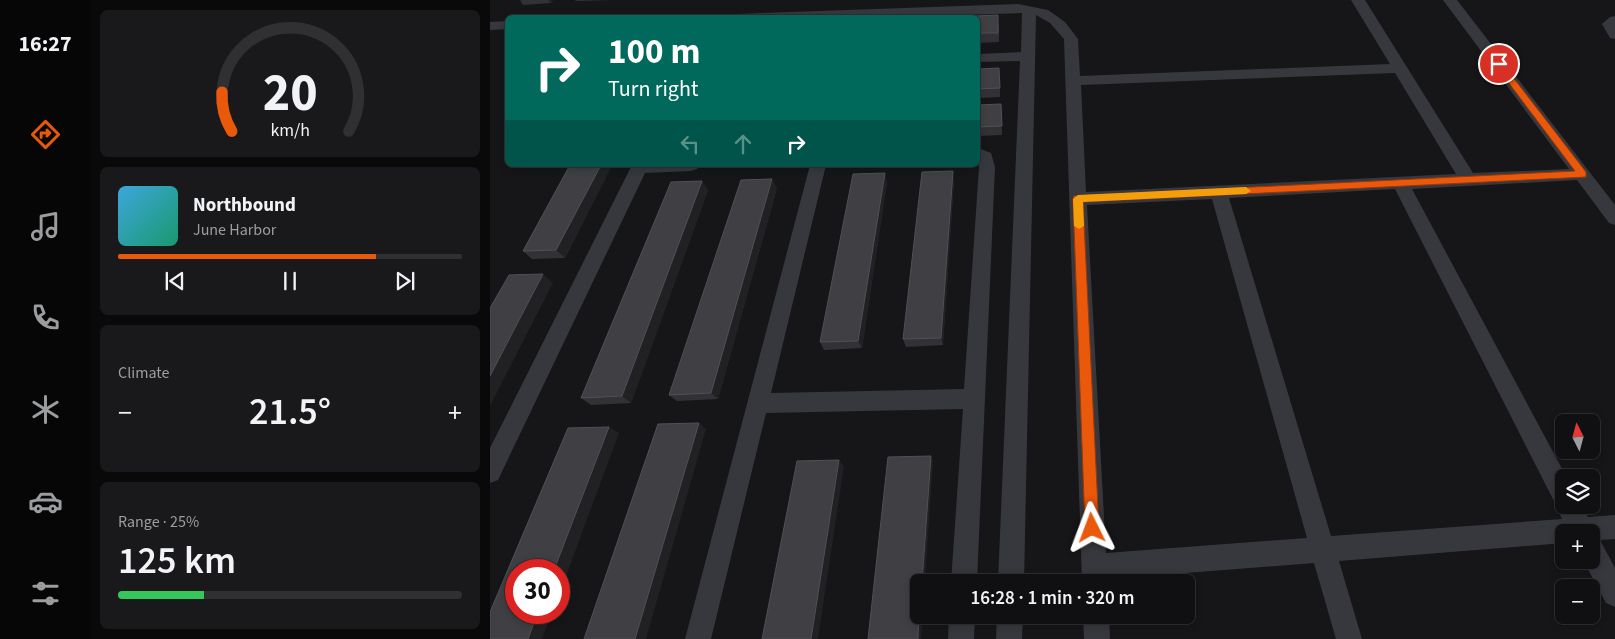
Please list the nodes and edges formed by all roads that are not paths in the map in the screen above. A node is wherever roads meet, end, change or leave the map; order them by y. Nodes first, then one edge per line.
1 (1358, 0) edge
2 (1450, 0) edge
3 (1029, 10) junction
4 (818, 15) edge
5 (1615, 20) edge
6 (505, 25) edge
7 (490, 26) edge
8 (1615, 34) edge
9 (1028, 56) junction
10 (980, 58) edge
11 (1399, 68) junction
12 (1073, 81) junction
13 (980, 155) edge
14 (640, 167) edge
15 (817, 167) edge
16 (1582, 174) junction
17 (1468, 180) junction
18 (1400, 183) junction
19 (1219, 192) junction
20 (1078, 199) junction
21 (1615, 218) edge
22 (974, 399) junction
23 (757, 403) junction
24 (490, 472) edge
25 (1555, 479) edge
26 (1615, 527) edge
27 (1600, 532) edge
28 (1555, 538) edge
29 (1322, 550) junction
30 (1600, 566) edge
31 (964, 574) edge
32 (1011, 574) edge
33 (1094, 574) edge
34 (1103, 574) edge
35 (1615, 594) edge
36 (962, 624) edge
37 (1010, 624) edge
38 (1096, 624) edge
39 (698, 639) edge
40 (961, 639) edge
41 (1009, 639) edge
42 (1097, 639) edge
43 (1349, 639) edge

1 - 11 street
2 - 16 street
3 - 4 street
3 - 9 street
3 - 12 street
5 - 8 street
6 - 7 street
9 - 10 street
9 - 32 street
11 - 12 street
11 - 17 street
12 - 20 street
13 - 22 street
14 - 24 street
15 - 23 street
16 - 17 street
16 - 21 street
17 - 18 street
18 - 19 street
18 - 25 street
19 - 20 street
19 - 29 street
20 - 33 street
22 - 23 street
22 - 31 street
23 - 39 street
26 - 27 street
28 - 29 street
29 - 34 street
29 - 43 street
30 - 35 street
36 - 40 street
37 - 41 street
38 - 42 street

